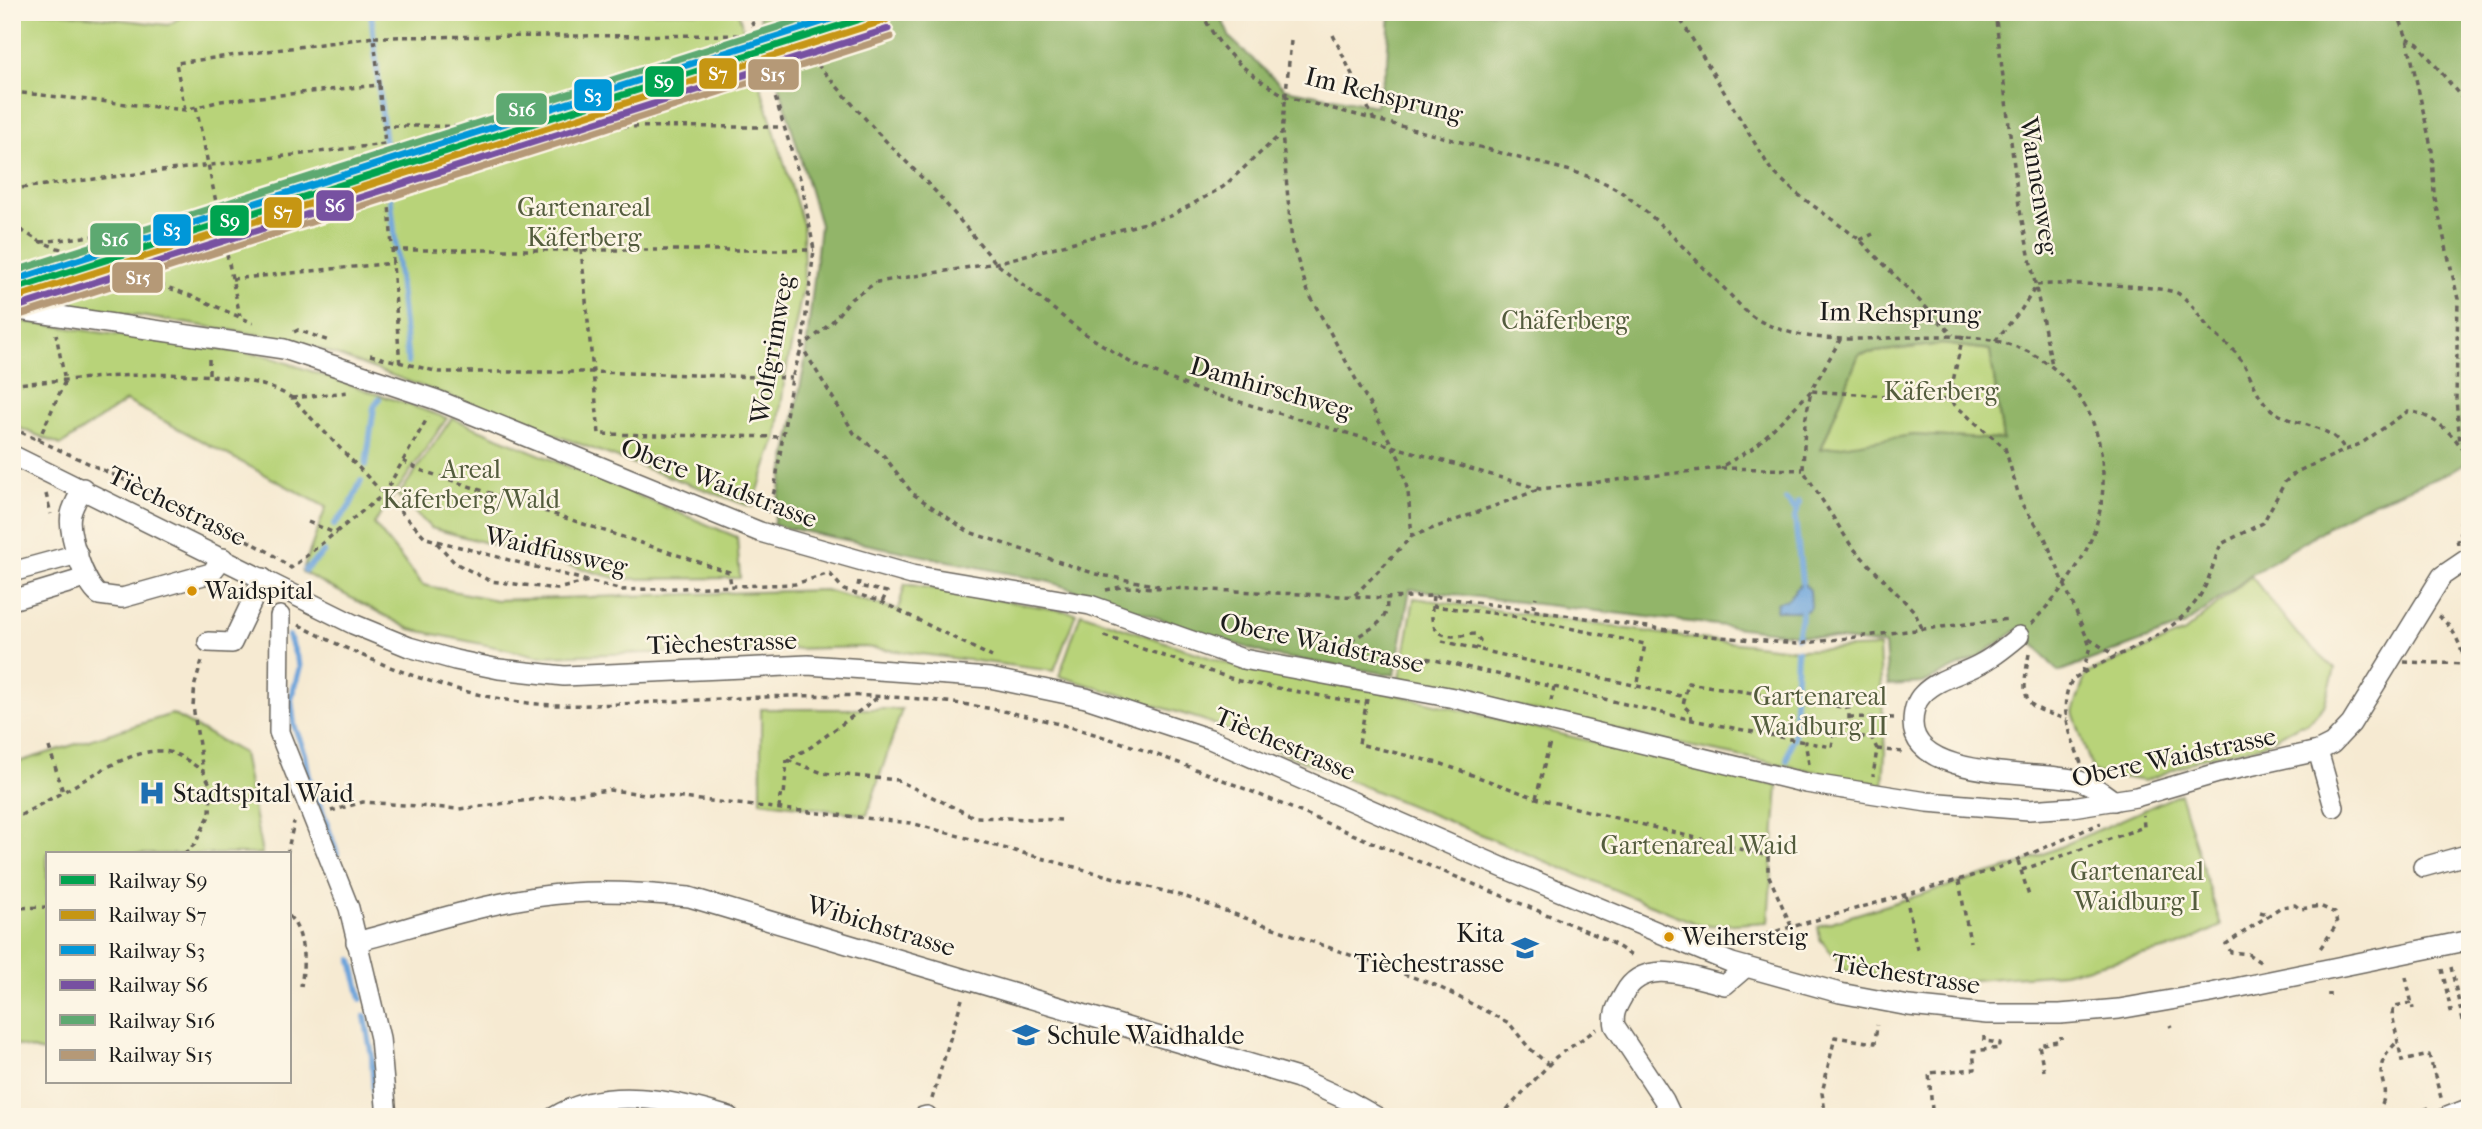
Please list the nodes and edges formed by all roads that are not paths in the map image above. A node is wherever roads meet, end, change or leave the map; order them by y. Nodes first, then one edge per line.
1 (12, 309) edge
2 (12, 455) edge
3 (83, 488) junction
4 (78, 554) junction
5 (2466, 554) edge
6 (223, 558) junction
7 (12, 572) edge
8 (85, 578) junction
9 (263, 578) junction
10 (12, 600) edge
11 (280, 616) dead end
12 (2028, 635) road end
13 (208, 642) road end
14 (2318, 751) junction
15 (2114, 801) junction
16 (2334, 807) dead end
17 (2470, 854) edge
18 (2423, 867) dead end
19 (2470, 940) edge
20 (356, 942) junction
21 (1746, 967) junction
22 (2470, 1108) edge
23 (387, 1117) edge
24 (554, 1117) edge
25 (729, 1117) edge
26 (1377, 1117) edge
27 (1672, 1117) edge
28 (2447, 1117) edge

1 - 15 street, Obere Waidstrasse
2 - 3 street, Tièchestrasse
3 - 4 street
3 - 6 street, Tièchestrasse
4 - 7 street
4 - 8 street
5 - 14 street, Obere Waidstrasse
6 - 8 street
6 - 9 street, Tièchestrasse
8 - 10 street
9 - 13 street
9 - 21 street, Tièchestrasse
11 - 20 street
12 - 15 street
14 - 15 street, Obere Waidstrasse
14 - 16 street
17 - 18 street
19 - 21 street, Tièchestrasse
20 - 23 street
20 - 26 street, Wibichstrasse
21 - 27 street
22 - 28 street
24 - 25 street

